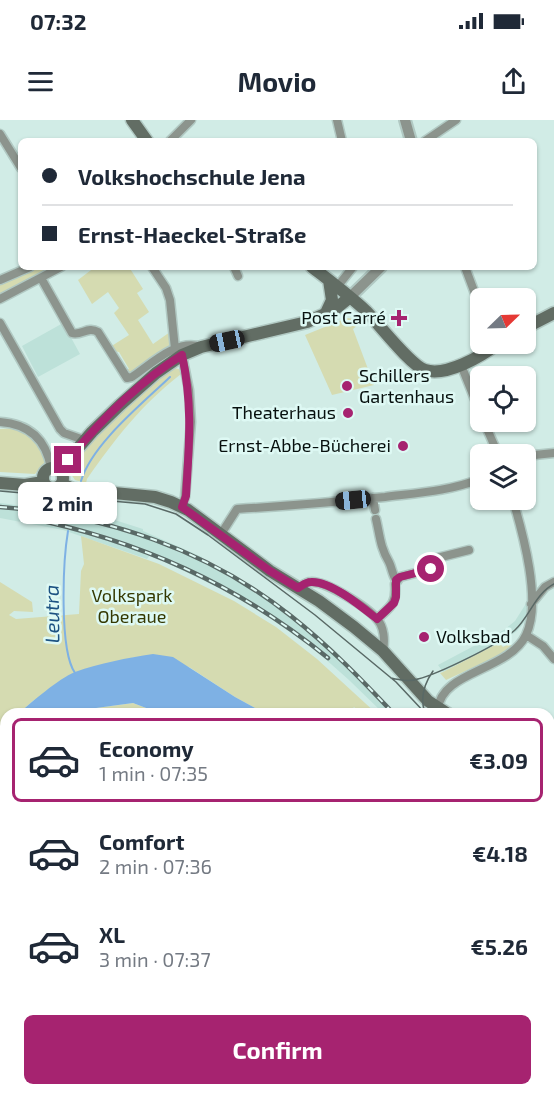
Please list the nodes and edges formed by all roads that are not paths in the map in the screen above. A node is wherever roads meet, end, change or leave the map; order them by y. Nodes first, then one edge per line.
1 (132, 120) edge
2 (191, 120) edge
3 (337, 120) edge
4 (405, 120) edge
5 (456, 120) edge
6 (0, 134) edge
7 (145, 138) edge
8 (173, 138) edge
9 (341, 138) edge
10 (410, 138) edge
11 (429, 138) edge
12 (18, 163) edge
13 (23, 270) edge
14 (56, 270) edge
15 (154, 270) edge
16 (316, 270) edge
17 (351, 270) edge
18 (378, 270) edge
19 (466, 270) edge
20 (41, 278) junction
21 (0, 280) edge
22 (333, 283) junction
23 (473, 288) edge
24 (350, 297) junction
25 (0, 299) edge
26 (554, 313) edge
27 (325, 315) junction
28 (536, 322) edge
29 (0, 323) edge
30 (178, 352) junction
31 (483, 354) edge
32 (461, 365) junction
33 (470, 387) edge
34 (0, 422) edge
35 (84, 440) junction
36 (554, 453) edge
37 (536, 455) edge
38 (55, 469) junction
39 (43, 482) junction
40 (0, 483) edge
41 (470, 483) edge
42 (62, 484) junction
43 (374, 498) junction
44 (185, 509) junction
45 (516, 510) edge
46 (220, 534) junction
47 (469, 550) dead end
48 (396, 580) junction
49 (554, 582) edge
50 (298, 588) junction
51 (531, 604) junction
52 (377, 619) junction
53 (526, 635) junction
54 (383, 651) junction
55 (554, 659) edge
56 (436, 708) edge
57 (441, 708) edge

1 - 7 main road
2 - 8 street
3 - 9 street
4 - 10 street
5 - 11 street
6 - 12 street
13 - 21 street
14 - 20 street
15 - 30 street
16 - 22 main road
17 - 22 street
18 - 24 street
19 - 23 street
20 - 25 street
20 - 30 street
22 - 24 main road
22 - 27 main road
24 - 27 main road
24 - 32 main road
26 - 28 main road
27 - 30 main road
29 - 35 street
30 - 35 main road
30 - 44 street
31 - 32 main road
32 - 33 street
34 - 38 street
35 - 38 main road
36 - 37 street
38 - 39 main road
38 - 42 main road
39 - 40 main road
39 - 42 main road
41 - 43 street
42 - 44 main road
43 - 46 street
43 - 48 street
44 - 46 main road
45 - 51 street
46 - 50 main road
47 - 48 street
48 - 52 street
49 - 51 street
50 - 52 street
50 - 54 main road
51 - 53 street
52 - 54 street
53 - 55 street
53 - 57 street
54 - 56 main road

